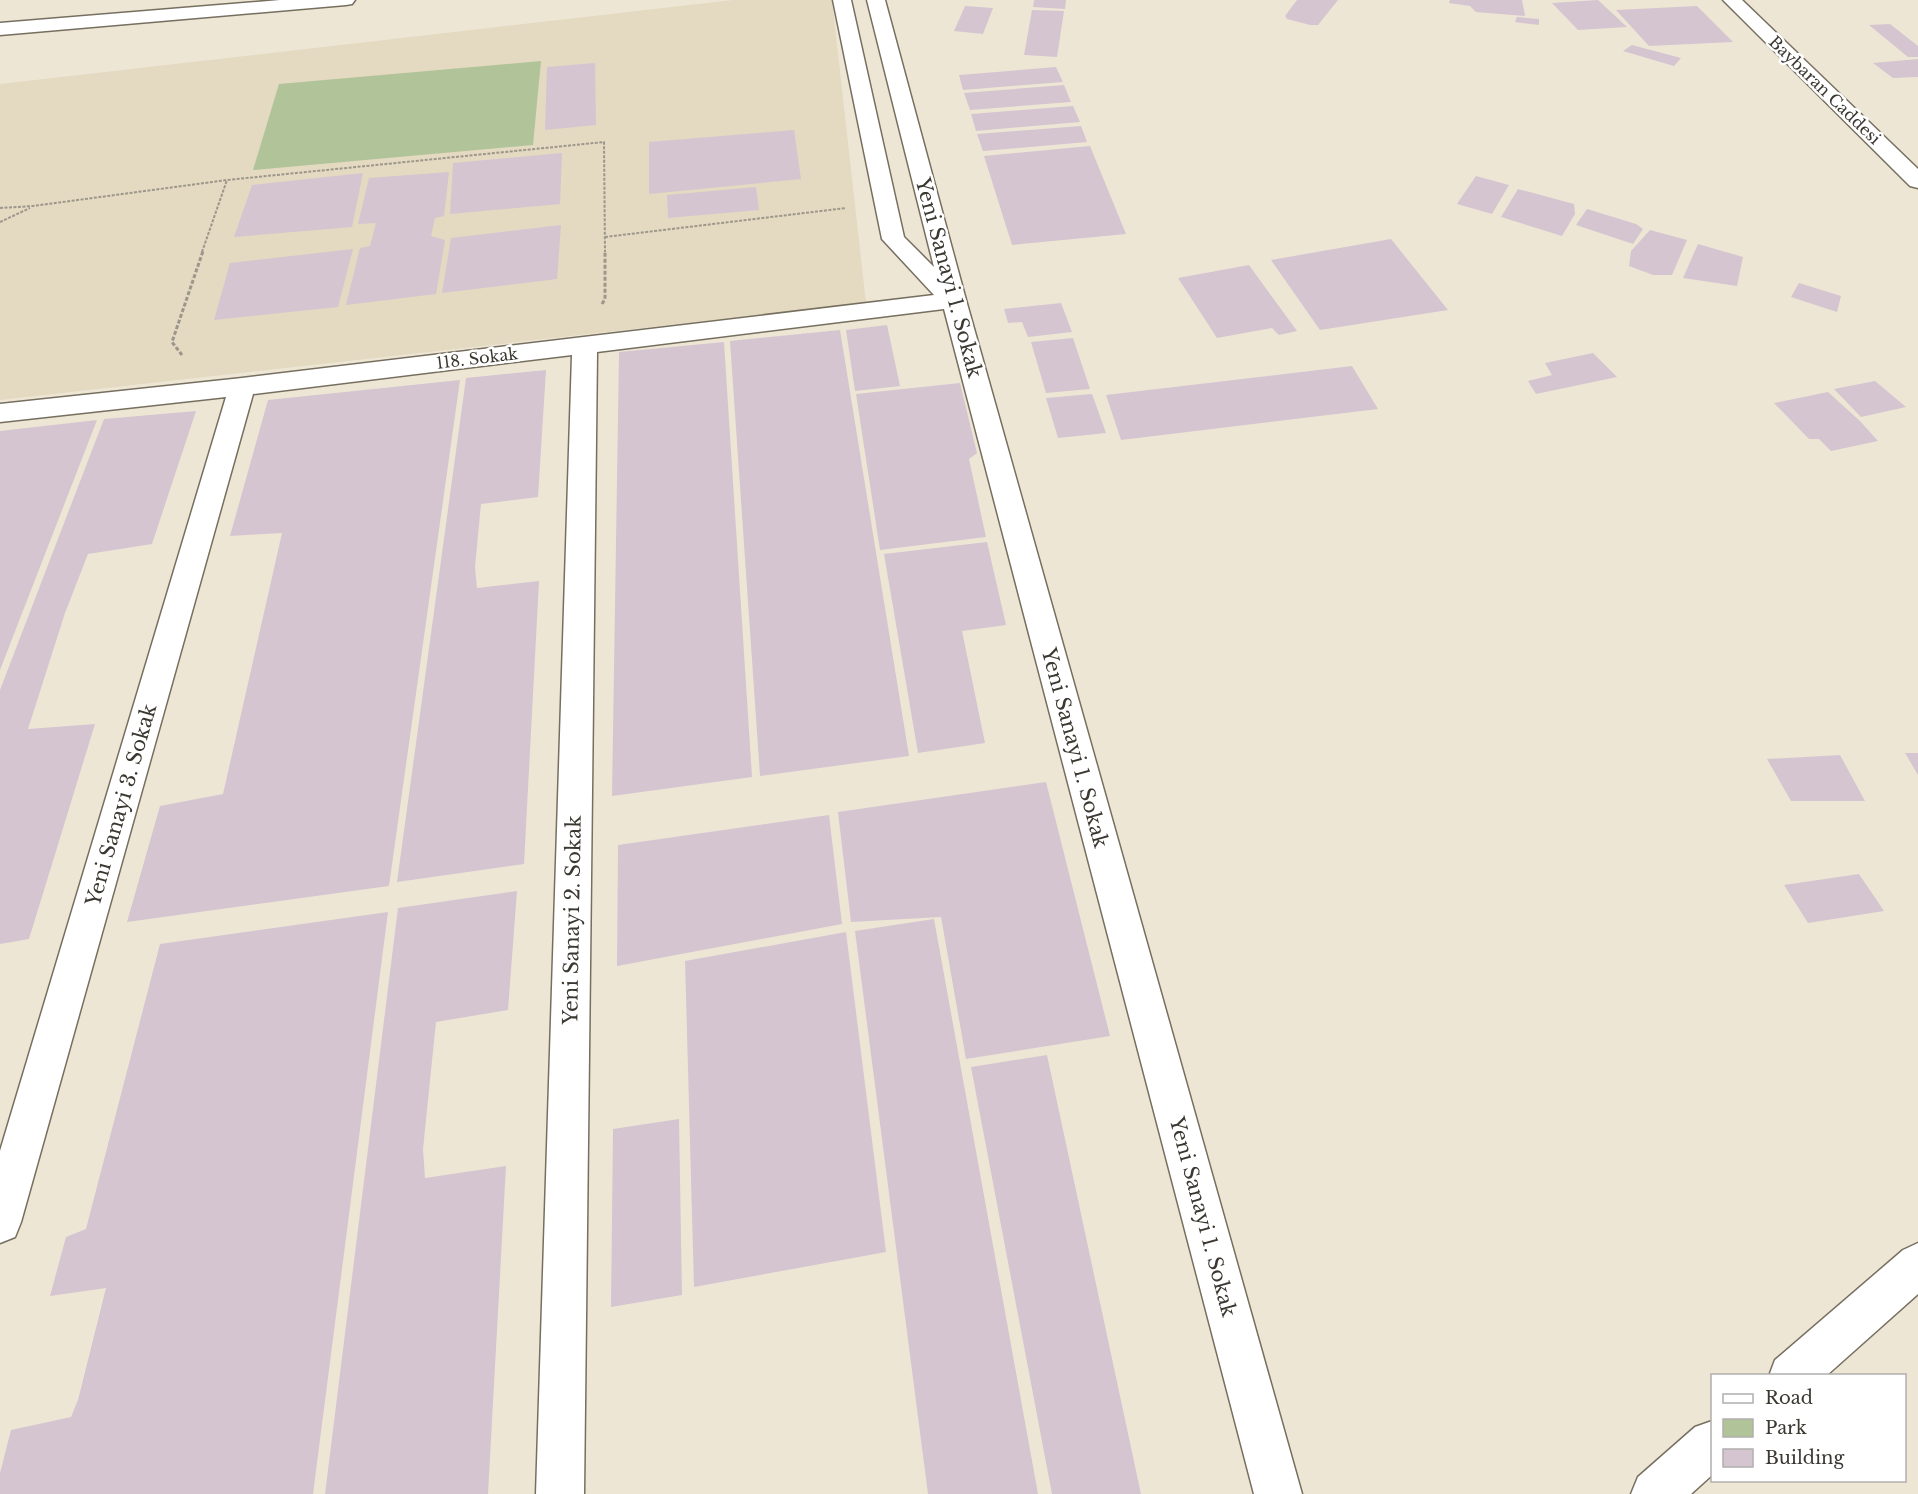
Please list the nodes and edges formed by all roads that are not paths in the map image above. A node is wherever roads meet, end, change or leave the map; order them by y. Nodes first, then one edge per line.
1 (346, 0) edge
2 (842, 0) edge
3 (876, 0) edge
4 (1732, 0) edge
5 (0, 29) edge
6 (1918, 181) edge
7 (954, 300) junction
8 (585, 345) junction
9 (242, 387) junction
10 (0, 413) edge
11 (0, 1222) edge
12 (1918, 1265) edge
13 (1793, 1374) edge
14 (1711, 1446) edge
15 (560, 1494) edge
16 (1278, 1494) edge
17 (1655, 1494) edge

1 - 5 main road
2 - 7 main road
3 - 7 main road, Yeni Sanayi 1. Sokak
4 - 6 main road, Baybaran Caddesi
7 - 8 main road, 118. Sokak
7 - 16 main road, Yeni Sanayi 1. Sokak
8 - 9 main road, 118. Sokak
8 - 15 main road, Yeni Sanayi 2. Sokak
9 - 10 main road, 118. Sokak
9 - 11 main road, Yeni Sanayi 3. Sokak
12 - 13 main road
14 - 17 main road

